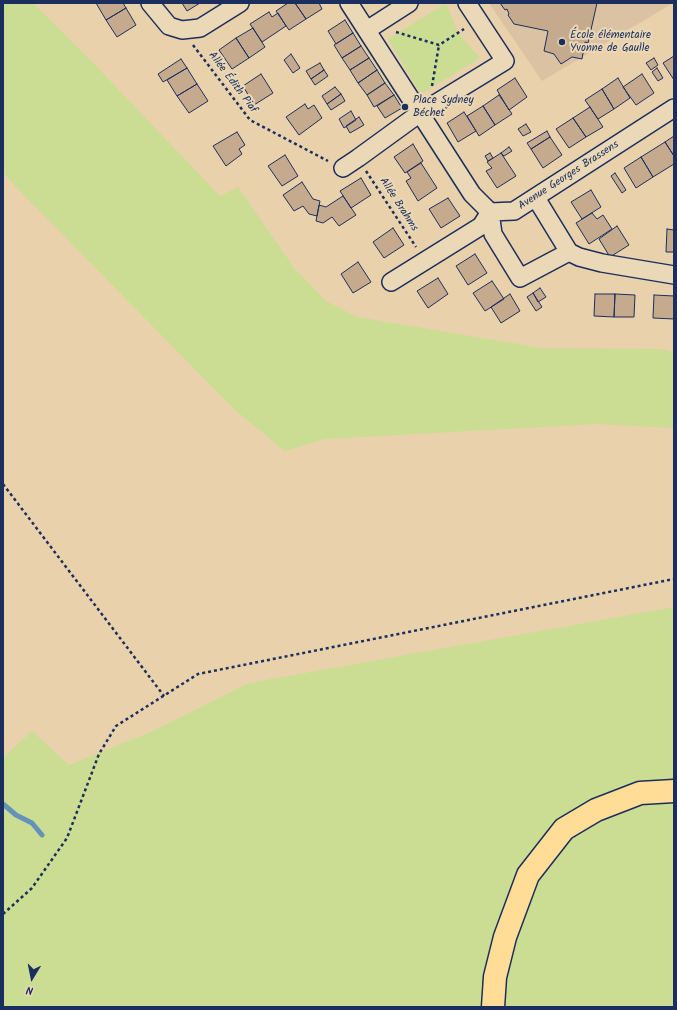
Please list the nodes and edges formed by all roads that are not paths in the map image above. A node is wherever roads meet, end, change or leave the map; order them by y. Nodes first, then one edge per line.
1 (150, 3) edge
2 (240, 3) edge
3 (349, 3) edge
4 (409, 3) edge
5 (467, 3) edge
6 (370, 27) junction
7 (674, 108) edge
8 (424, 111) junction
9 (343, 168) road end
10 (536, 198) junction
11 (490, 212) junction
12 (569, 252) junction
13 (674, 275) edge
14 (391, 282) dead end
15 (674, 790) edge
16 (493, 1007) edge

1 - 2 street
3 - 6 street
4 - 6 street
5 - 8 street
6 - 8 street
7 - 10 street, Avenue Georges Brassens
8 - 9 street
8 - 11 street
10 - 11 street, Avenue Georges Brassens
10 - 12 street
11 - 12 street
11 - 14 street
12 - 13 street
15 - 16 highway

